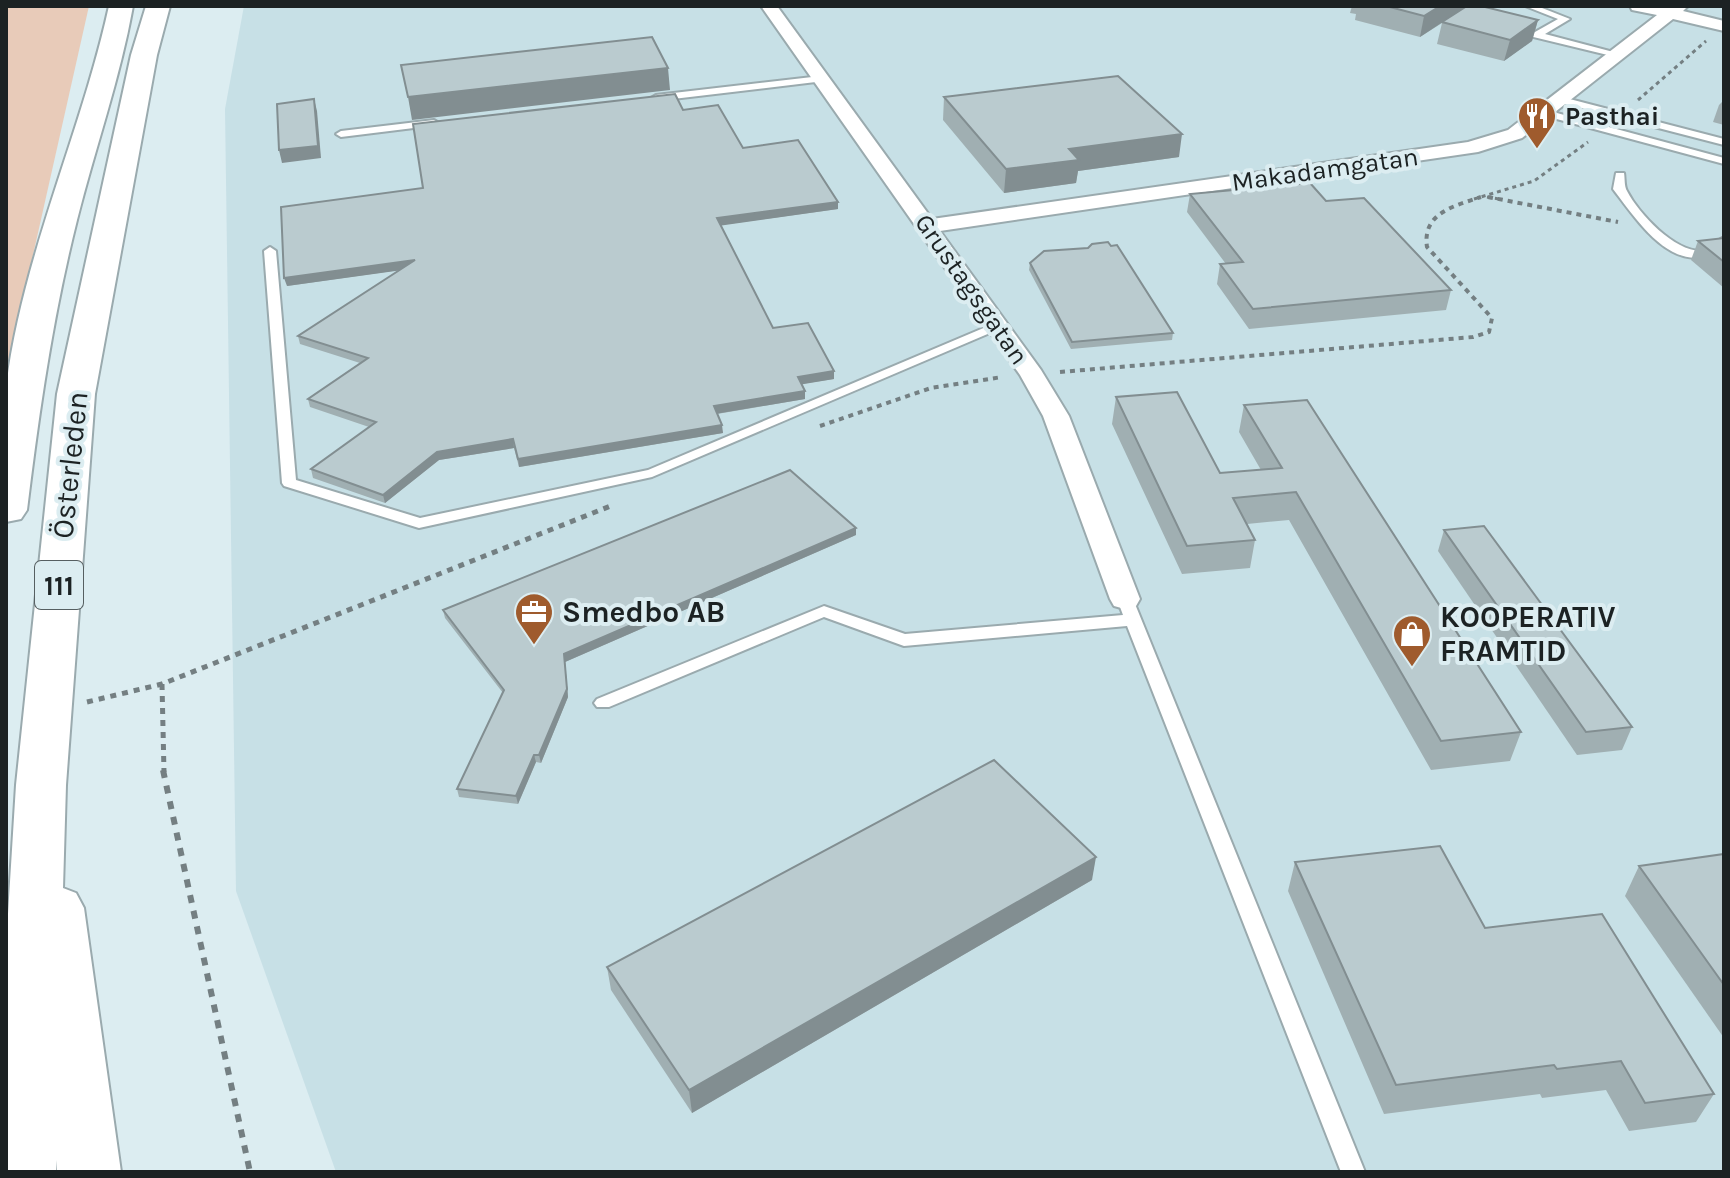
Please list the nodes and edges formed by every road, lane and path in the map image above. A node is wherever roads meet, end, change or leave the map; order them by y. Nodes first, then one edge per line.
1 (121, 6) edge
2 (158, 6) edge
3 (769, 6) edge
4 (1529, 6) edge
5 (1638, 6) edge
6 (1675, 10) edge
7 (1499, 26) edge
8 (1724, 26) edge
9 (1536, 35) junction
10 (1616, 54) junction
11 (821, 79) junction
12 (651, 98) edge
13 (1550, 105) junction
14 (1620, 115) junction
15 (450, 121) edge
16 (1605, 128) junction
17 (341, 134) dead end
18 (1724, 142) edge
19 (1724, 161) edge
20 (1620, 175) dead end
21 (1486, 196) junction
22 (928, 226) junction
23 (1651, 229) junction
24 (1724, 241) edge
25 (270, 251) dead end
26 (998, 327) junction
27 (1032, 375) junction
28 (817, 427) dead end
29 (627, 499) dead end
30 (6, 510) edge
31 (1129, 609) junction
32 (162, 684) junction
33 (86, 702) dead end
34 (603, 703) dead end
35 (41, 785) junction
36 (24, 1172) edge
37 (89, 1172) edge
38 (250, 1172) edge
39 (1353, 1172) edge

1 - 30 main road, Österleden
2 - 35 main road, Österleden / 111
3 - 11 street, Grustagsgatan
4 - 9 lane
5 - 6 street
6 - 8 street
6 - 10 street, Makadamgatan
7 - 9 lane
8 - 14 path
9 - 10 lane
10 - 13 street, Makadamgatan
11 - 12 lane
11 - 22 street, Grustagsgatan
13 - 14 lane
13 - 16 lane
13 - 22 street, Makadamgatan
14 - 18 lane
15 - 17 lane
16 - 19 lane
16 - 21 path
20 - 23 lane
21 - 23 path
21 - 27 path
22 - 26 street, Grustagsgatan
23 - 24 lane
25 - 26 lane
26 - 27 street, Grustagsgatan
27 - 28 path
27 - 31 street, Grustagsgatan
29 - 32 path
31 - 34 lane
31 - 39 lane
32 - 33 path
32 - 38 path
35 - 36 main road, Österleden / 111
35 - 37 main road

